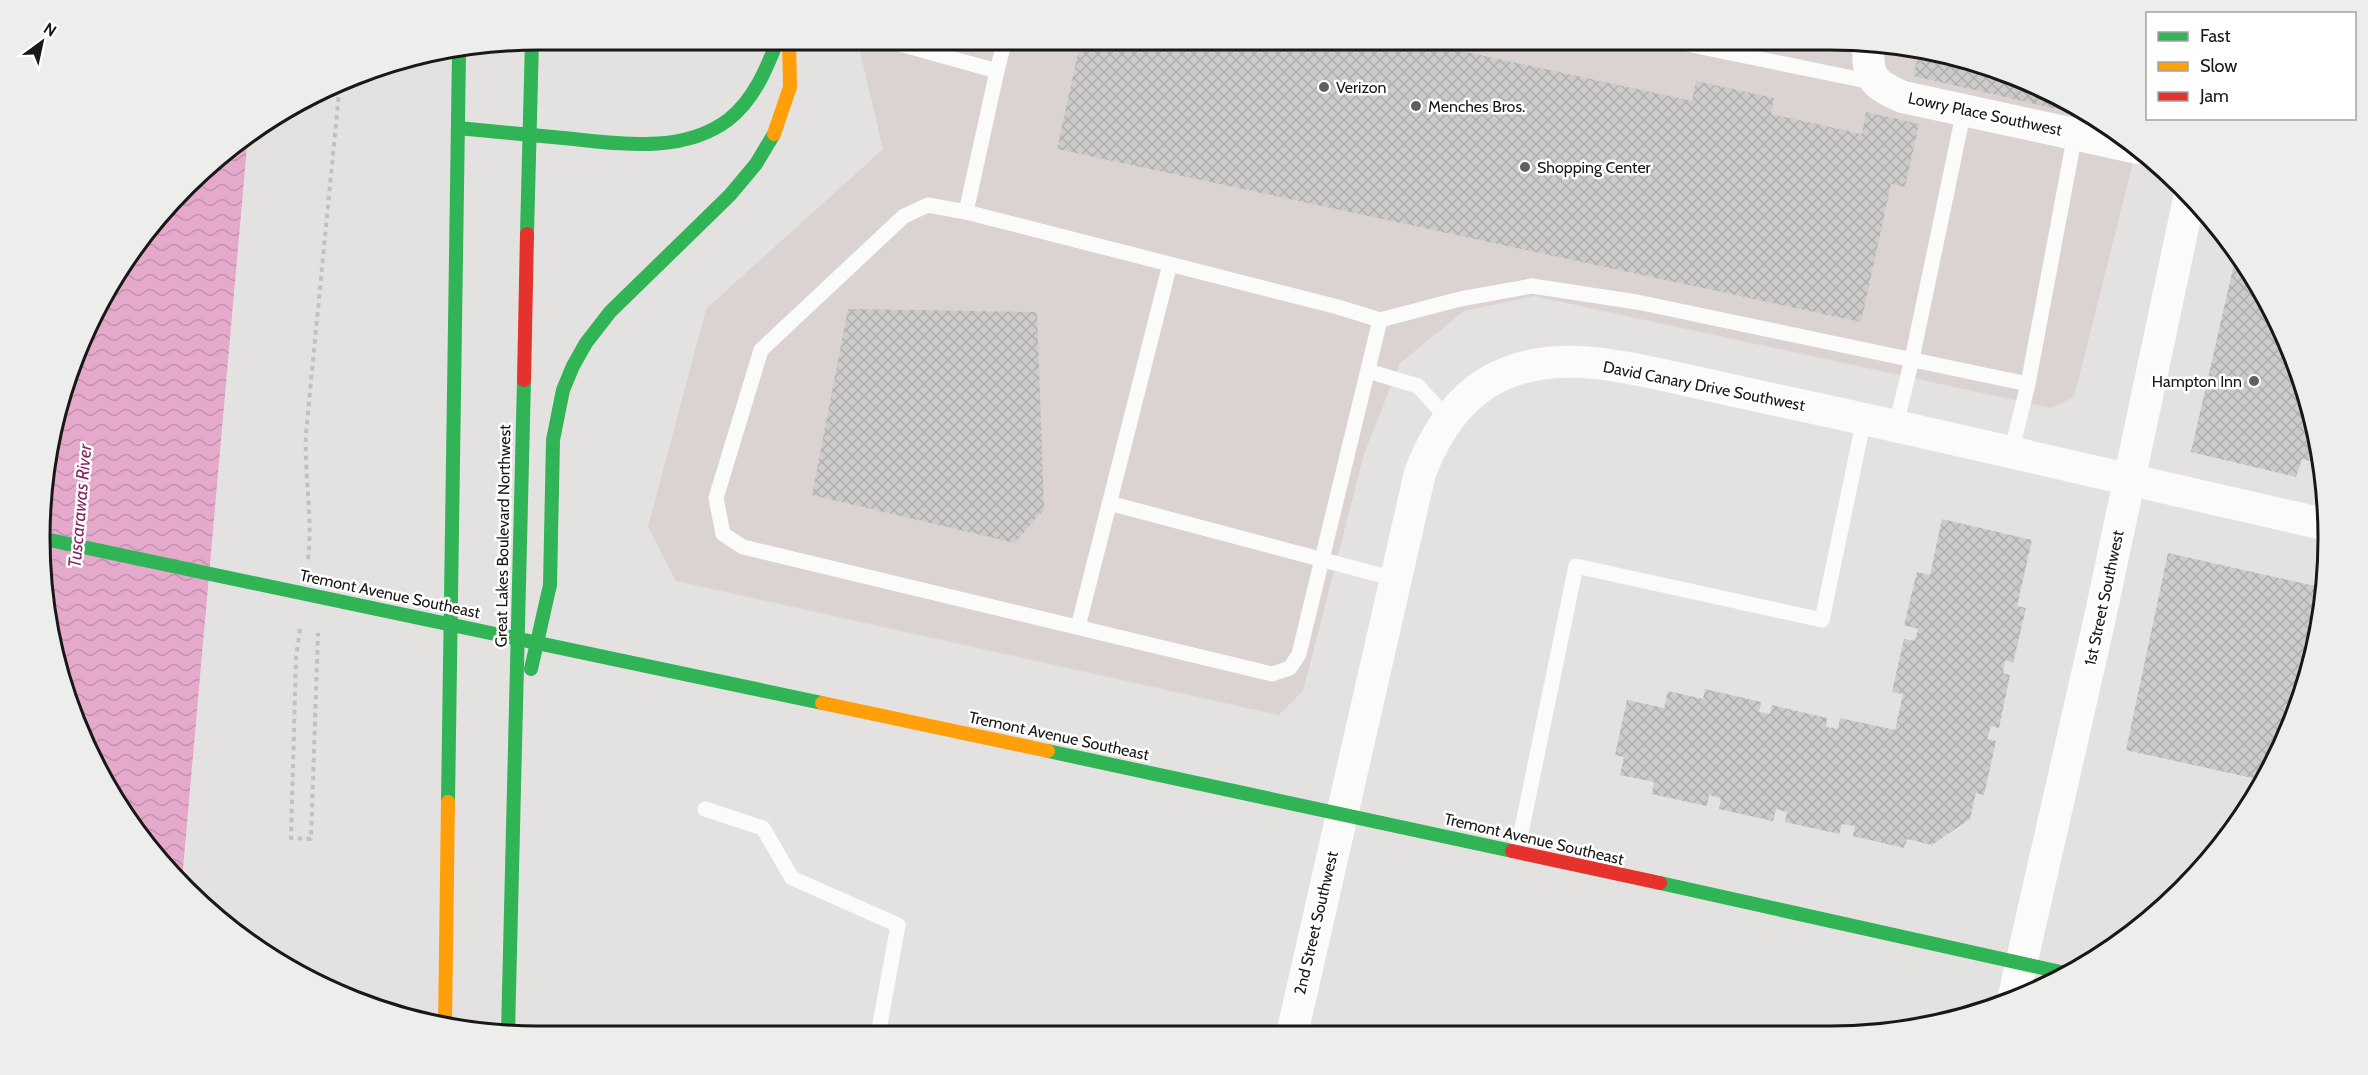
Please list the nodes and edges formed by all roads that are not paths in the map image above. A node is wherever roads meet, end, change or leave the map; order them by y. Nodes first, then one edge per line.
1 (532, 50) edge
2 (773, 50) edge
3 (789, 50) edge
4 (930, 50) edge
5 (1002, 50) edge
6 (1716, 50) edge
7 (1868, 52) edge
8 (459, 56) edge
9 (997, 71) junction
10 (1877, 83) junction
11 (1964, 110) junction
12 (458, 128) junction
13 (2075, 134) junction
14 (530, 135) junction
15 (2119, 144) edge
16 (2188, 205) edge
17 (966, 212) junction
18 (1170, 264) junction
19 (1380, 320) junction
20 (1912, 359) junction
21 (1368, 371) junction
22 (2028, 384) junction
23 (1447, 418) junction
24 (1864, 419) junction
25 (1896, 425) junction
26 (2011, 453) junction
27 (2129, 480) junction
28 (1109, 503) junction
29 (2318, 523) edge
30 (50, 540) edge
31 (1322, 560) junction
32 (1395, 579) junction
33 (1078, 627) junction
34 (514, 756) junction
35 (705, 809) dead end
36 (1341, 813) junction
37 (1516, 852) junction
38 (2021, 964) junction
39 (2054, 971) edge
40 (2016, 989) edge
41 (445, 1016) edge
42 (508, 1024) edge
43 (880, 1026) edge
44 (1294, 1026) edge

1 - 14 main road, Great Lakes Boulevard Northwest
2 - 14 main road
3 - 34 main road
4 - 9 lane
5 - 9 lane
6 - 10 lane
7 - 10 street
8 - 12 main road
9 - 17 lane
10 - 11 street, Lowry Place Southwest
11 - 13 street, Lowry Place Southwest
11 - 20 lane
12 - 14 main road
12 - 41 main road
13 - 15 street, Lowry Place Southwest
13 - 22 lane
14 - 34 main road, Great Lakes Boulevard Northwest
16 - 27 street, 1st Street Southwest
17 - 18 lane
17 - 33 lane
18 - 19 lane
18 - 28 lane
19 - 20 lane
19 - 21 lane
20 - 22 lane
20 - 25 lane
21 - 23 lane
21 - 31 lane
22 - 26 lane
23 - 24 street, David Canary Drive Southwest
23 - 32 street, David Canary Drive Southwest
24 - 25 street, David Canary Drive Southwest
24 - 37 lane
25 - 26 street, David Canary Drive Southwest
26 - 27 street, David Canary Drive Southwest
27 - 29 street, David Canary Drive Southwest
27 - 38 street, 1st Street Southwest
28 - 31 lane
28 - 33 lane
30 - 36 main road, Tremont Avenue Southeast
31 - 32 lane
31 - 33 lane
32 - 36 street, David Canary Drive Southwest
34 - 42 main road, Great Lakes Boulevard Northwest
35 - 43 lane
36 - 37 main road, Tremont Avenue Southeast
36 - 44 street, 2nd Street Southwest
37 - 38 main road, Tremont Avenue Southeast
38 - 39 main road, Tremont Avenue Southeast
38 - 40 street, 1st Street Southwest

